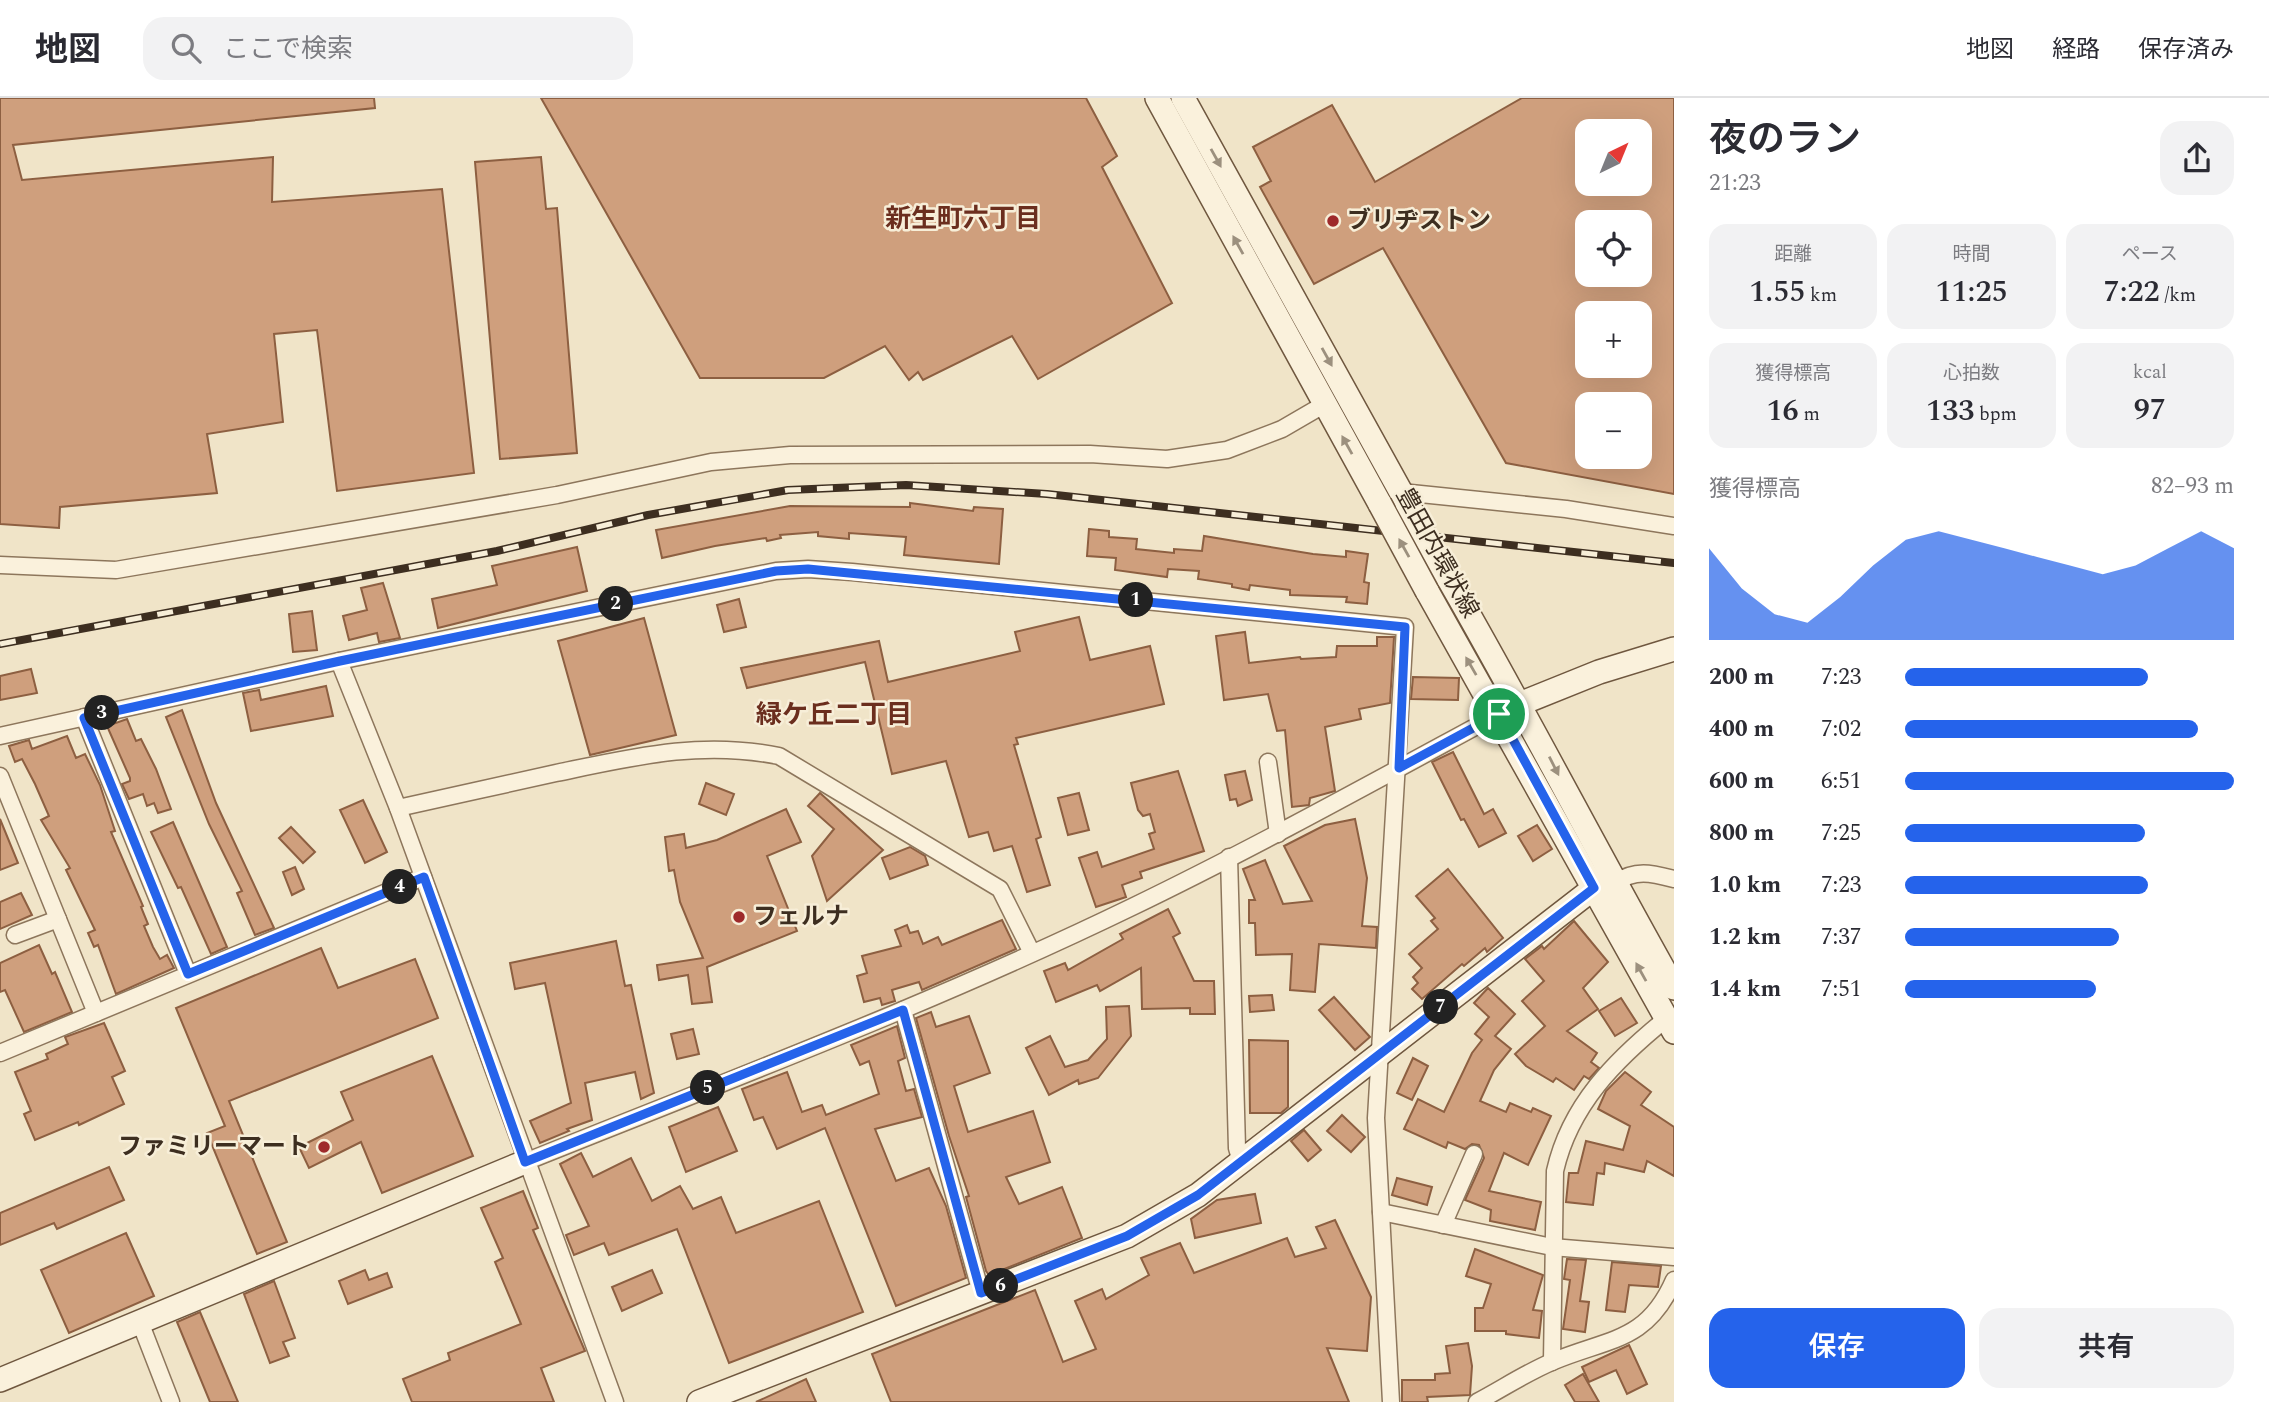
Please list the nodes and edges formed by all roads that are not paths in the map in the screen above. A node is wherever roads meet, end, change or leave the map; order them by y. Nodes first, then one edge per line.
1 (1157, 98) edge
2 (1183, 98) edge
3 (1325, 404) junction
4 (1404, 497) junction
5 (1674, 526) edge
6 (0, 565) edge
7 (1674, 649) edge
8 (340, 661) junction
9 (1520, 702) junction
10 (1499, 714) junction
11 (84, 718) junction
12 (0, 736) edge
13 (1268, 762) dead end
14 (1399, 768) junction
15 (0, 776) edge
16 (398, 808) junction
17 (1278, 834) junction
18 (1229, 857) junction
19 (424, 877) junction
20 (1674, 879) edge
21 (1604, 886) junction
22 (58, 919) junction
23 (15, 935) dead end
24 (1032, 953) junction
25 (188, 974) junction
26 (1674, 988) edge
27 (903, 1010) junction
28 (96, 1013) junction
29 (1670, 1025) edge
30 (0, 1054) edge
31 (1379, 1054) junction
32 (1474, 1154) dead end
33 (525, 1162) junction
34 (1241, 1162) junction
35 (1381, 1212) junction
36 (1443, 1225) junction
37 (1552, 1247) junction
38 (1674, 1257) edge
39 (1674, 1280) edge
40 (981, 1293) junction
41 (140, 1322) junction
42 (1552, 1362) junction
43 (0, 1380) edge
44 (171, 1402) edge
45 (615, 1402) edge
46 (699, 1402) edge
47 (1391, 1402) edge
48 (1477, 1402) edge

3 -> 1 street, 豊田内環状線
2 -> 4 street, 豊田内環状線
3 - 6 street
10 -> 3 street, 豊田内環状線, bridge
4 - 5 street
4 - 9 street, 豊田内環状線, bridge
7 - 9 street
8 - 11 street
8 - 14 street
8 - 16 street
9 - 10 street
9 -> 21 street, 豊田内環状線
10 - 14 street
10 - 21 street, 豊田内環状線
11 - 12 street
11 - 25 street
13 - 17 street
14 - 17 street
14 - 31 street
15 - 22 street
16 - 19 street
16 - 24 street
17 - 18 street
18 - 24 street
18 - 34 street
19 - 25 street
19 - 33 street
20 - 21 street
21 - 26 street, 豊田内環状線
29 -> 21 street, 豊田内環状線
21 - 31 street
22 - 23 street
22 - 28 street
24 - 27 street
25 - 28 street
27 - 33 street
27 - 40 street
28 - 30 street
29 - 37 street
31 - 34 street
31 - 35 street
32 - 36 street
33 - 41 street
33 - 45 street
34 - 40 street
35 - 36 street
35 - 47 street
36 - 37 street
37 - 38 street
37 - 42 street
39 - 42 street
40 - 46 street
41 - 43 street
41 - 44 street
42 - 48 street

